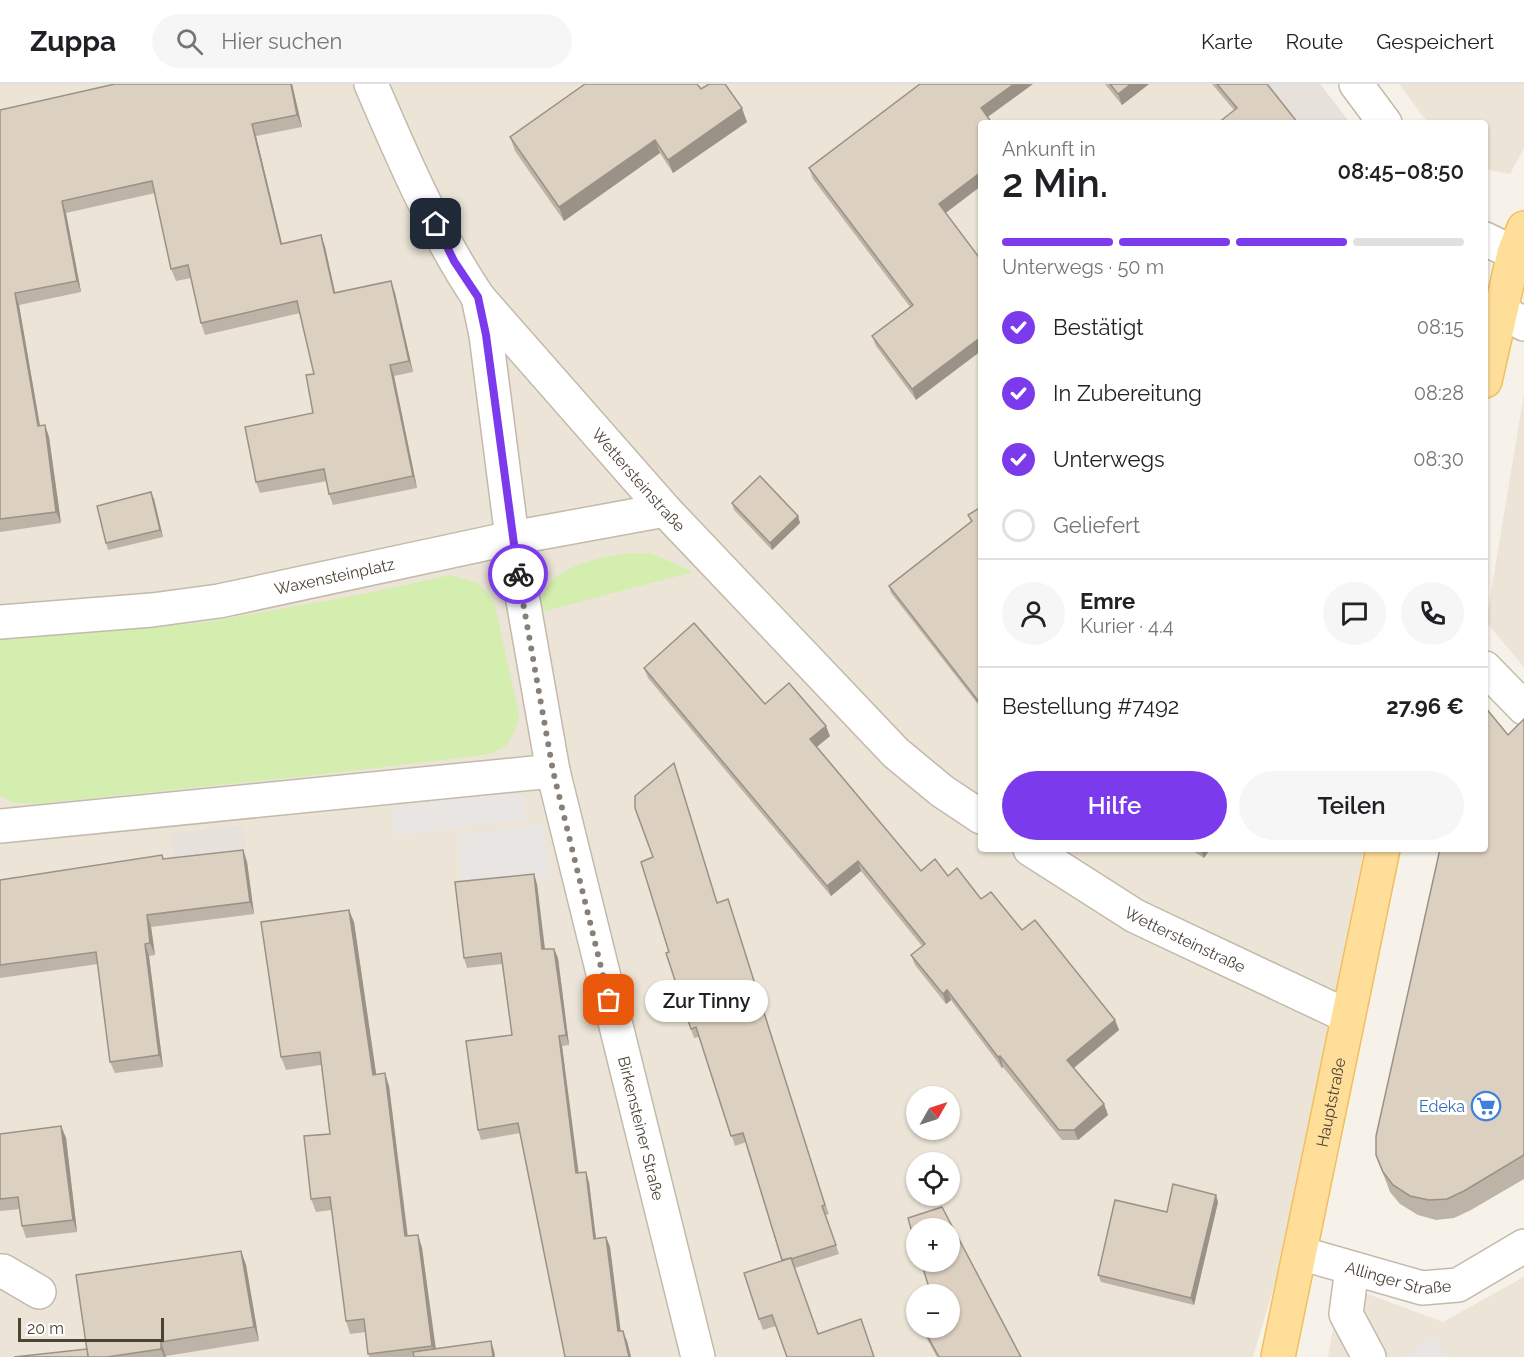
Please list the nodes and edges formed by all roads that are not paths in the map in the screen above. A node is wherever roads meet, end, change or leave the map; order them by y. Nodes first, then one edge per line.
1 (371, 84) edge
2 (1356, 84) edge
3 (1382, 120) edge
4 (1508, 240) edge
5 (478, 297) junction
6 (1512, 317) edge
7 (1488, 374) edge
8 (665, 510) junction
9 (512, 538) junction
10 (0, 622) edge
11 (1488, 671) edge
12 (1524, 708) edge
13 (553, 771) junction
14 (978, 815) edge
15 (0, 826) edge
16 (1035, 852) edge
17 (1382, 852) edge
18 (1347, 1016) junction
19 (1524, 1246) edge
20 (1300, 1253) junction
21 (1352, 1268) junction
22 (0, 1271) edge
23 (39, 1292) dead end
24 (698, 1357) edge
25 (1278, 1357) edge
26 (1369, 1357) edge

1 - 5 street, Wettersteinstraße
2 - 3 street
4 - 6 main road
5 - 8 street, Wettersteinstraße
5 - 9 street, Birkensteiner Straße
6 - 7 main road
8 - 9 street, Waxensteinplatz
8 - 14 street, Wettersteinstraße
9 - 10 street, Waxensteinplatz
9 - 13 street, Birkensteiner Straße
11 - 12 street
13 - 15 street
13 - 24 street, Birkensteiner Straße
16 - 18 street, Wettersteinstraße
17 - 18 main road, Hauptstraße
18 - 20 main road, Hauptstraße
19 - 21 street, Allinger Straße
20 - 21 street, Allinger Straße
20 - 25 main road, Hauptstraße
21 - 26 street
22 - 23 street

